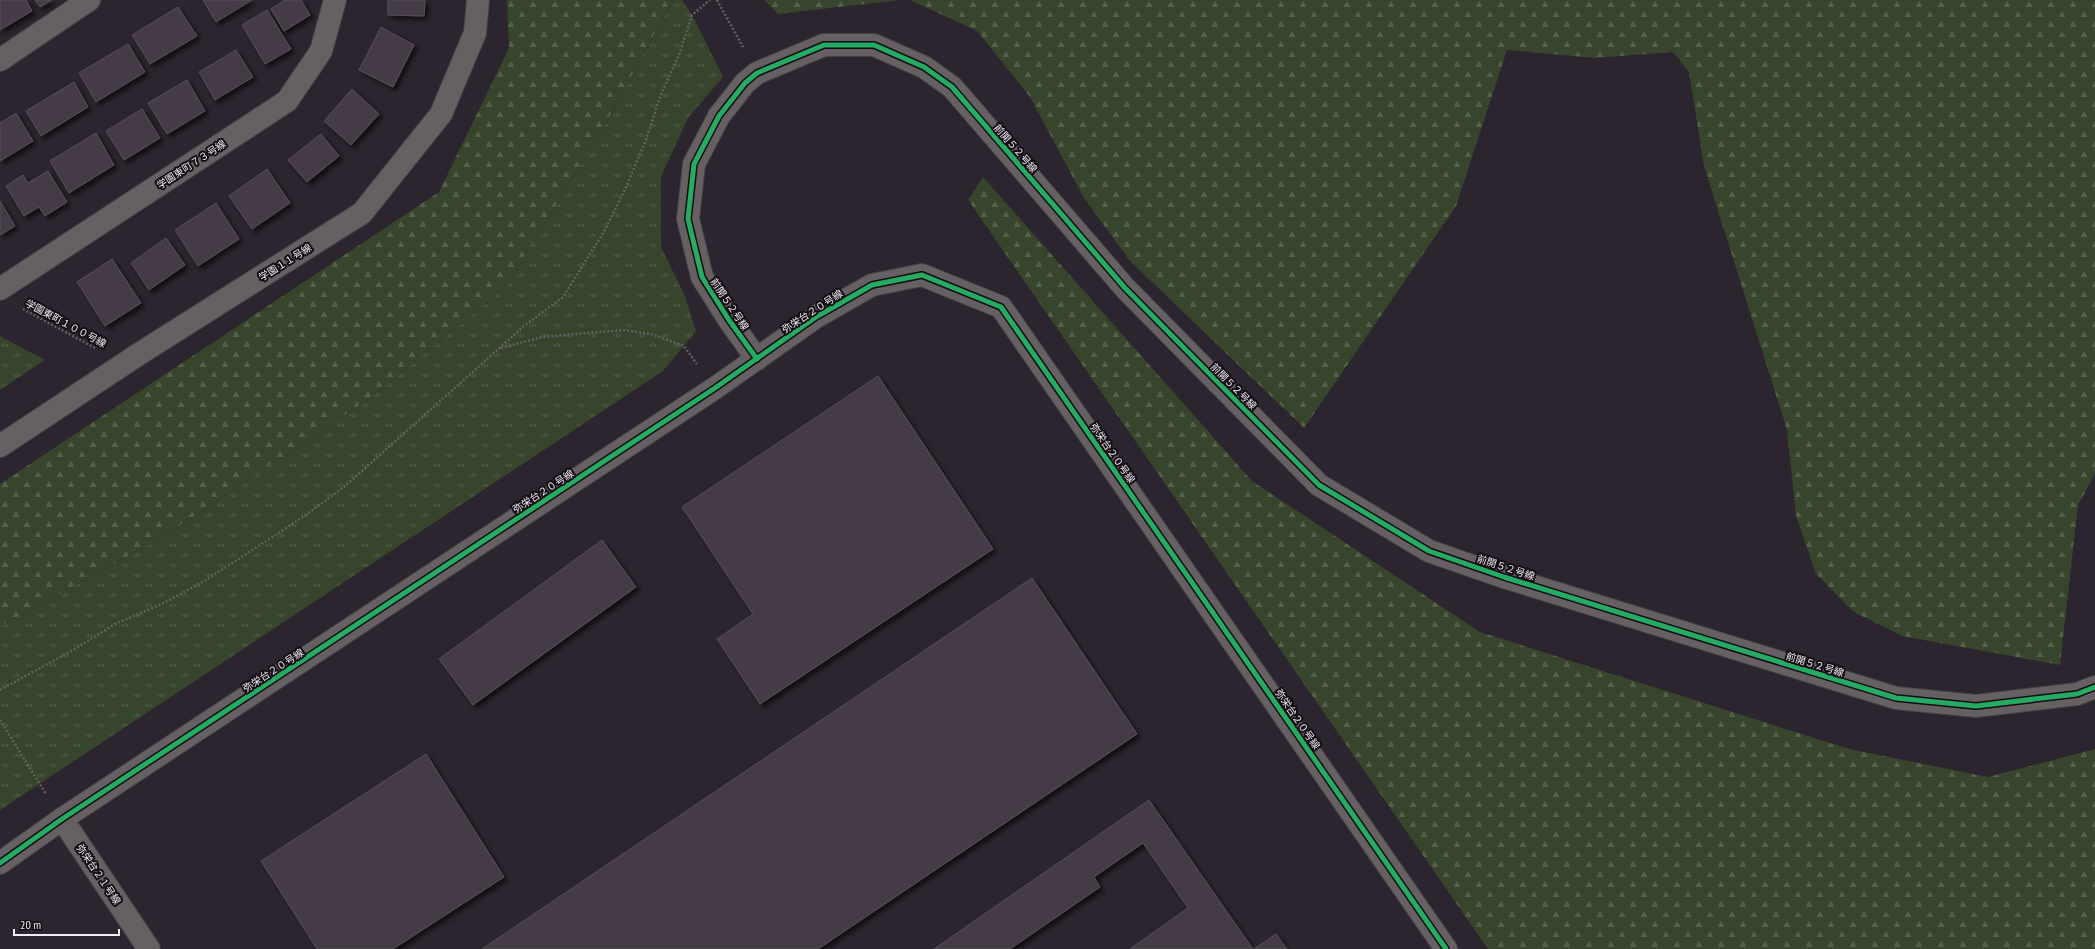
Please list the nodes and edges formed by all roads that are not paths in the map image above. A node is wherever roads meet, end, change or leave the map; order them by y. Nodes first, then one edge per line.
1 (89, 0) edge
2 (335, 0) edge
3 (478, 0) edge
4 (0, 60) edge
5 (0, 289) edge
6 (758, 358) junction
7 (0, 446) edge
8 (2095, 687) edge
9 (62, 819) junction
10 (0, 863) edge
11 (149, 949) edge
12 (1446, 949) edge

1 - 4 street
2 - 5 street, 学園東町７３号線
3 - 7 street, 学園１１号線
6 - 8 street, 前開５２号線
6 - 9 street, 弥栄台２０号線
6 - 12 street, 弥栄台２０号線
9 - 10 street, 弥栄台２０号線
9 - 11 street, 弥栄台２１号線

